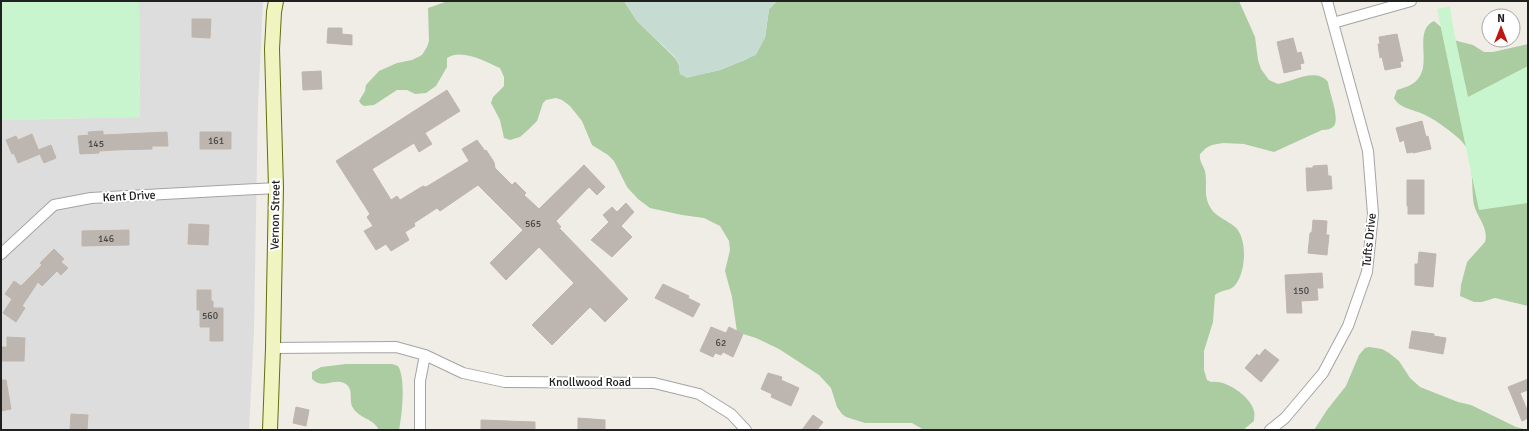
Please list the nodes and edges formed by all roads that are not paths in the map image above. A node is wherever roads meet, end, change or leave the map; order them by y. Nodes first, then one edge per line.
1 (276, 1) edge
2 (1327, 1) edge
3 (1411, 1) edge
4 (1333, 23) junction
5 (276, 188) junction
6 (1, 254) edge
7 (273, 348) junction
8 (425, 355) junction
9 (270, 430) edge
10 (420, 430) edge
11 (746, 430) edge
12 (1270, 430) edge

1 - 5 street, Vernon Street
2 - 4 street, Tufts Drive
3 - 4 street
4 - 12 street, Tufts Drive
5 - 6 street, Kent Drive
5 - 7 street, Vernon Street
7 - 8 street, Knollwood Road
7 - 9 street, Vernon Street
8 - 10 street
8 - 11 street, Knollwood Road

